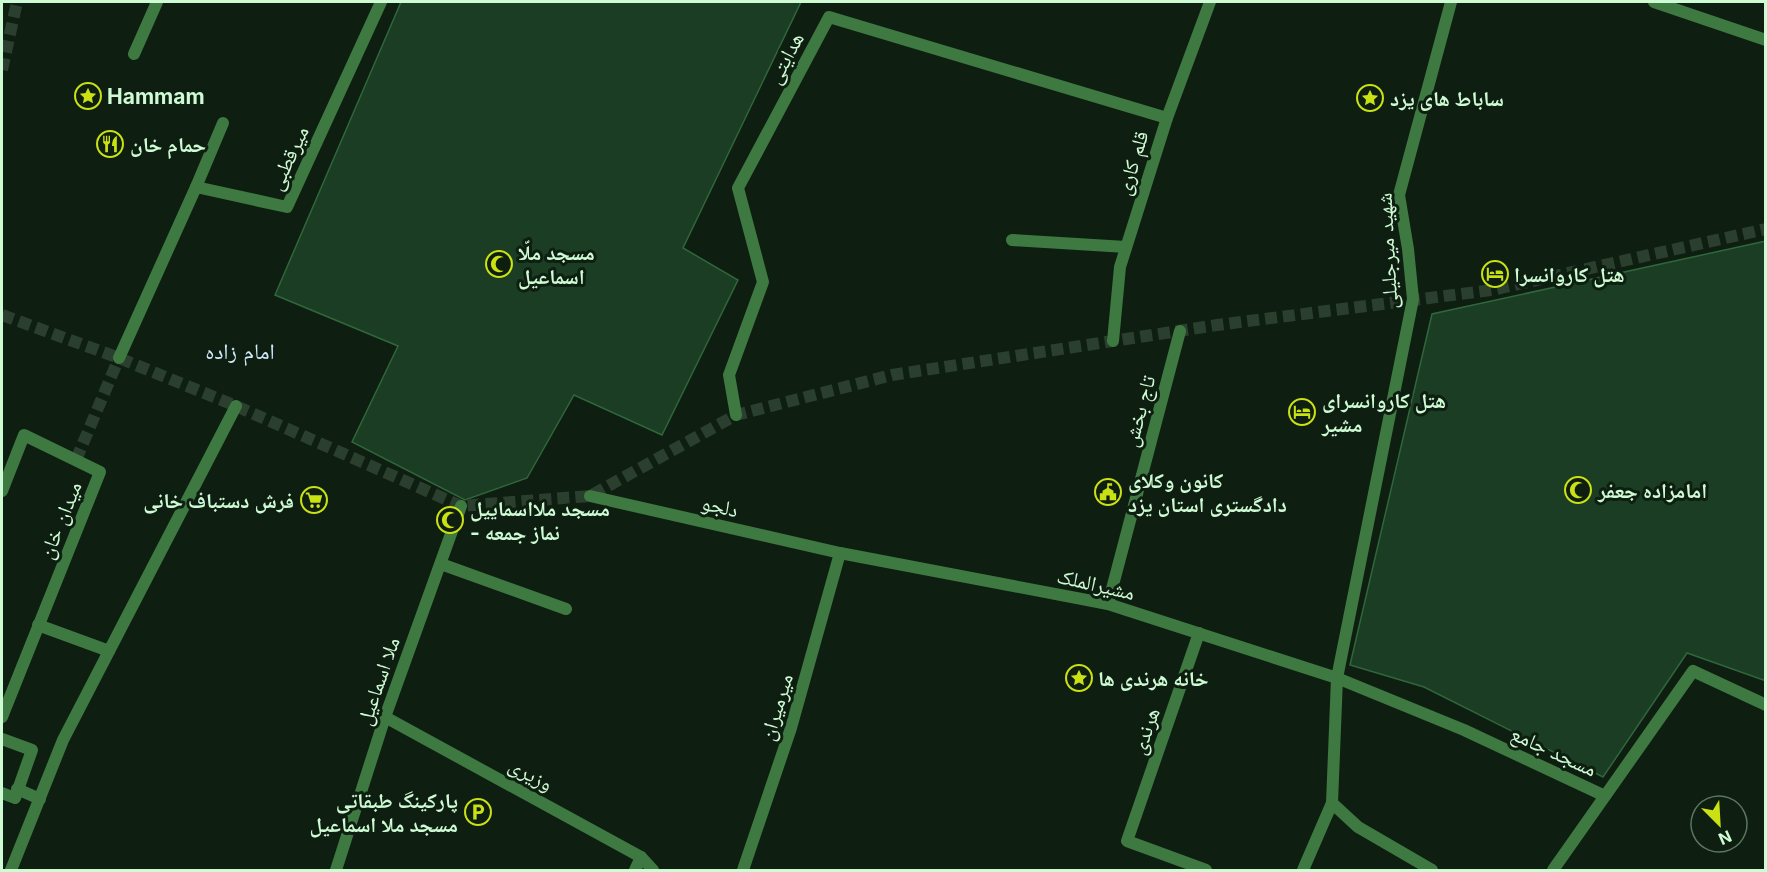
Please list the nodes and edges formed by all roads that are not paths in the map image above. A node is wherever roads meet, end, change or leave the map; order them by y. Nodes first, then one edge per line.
1 (157, 2) edge
2 (381, 2) edge
3 (1210, 2) edge
4 (1451, 2) edge
5 (1654, 2) edge
6 (1766, 40) edge
7 (134, 54) dead end
8 (1167, 118) junction
9 (223, 123) dead end
10 (196, 187) junction
11 (1012, 240) dead end
12 (1126, 247) junction
13 (1180, 331) dead end
14 (1113, 341) dead end
15 (119, 358) tunnel mouth
16 (236, 406) dead end
17 (736, 415) dead end
18 (2, 491) edge
19 (591, 496) dead end
20 (461, 506) dead end
21 (840, 553) junction
22 (441, 564) junction
23 (1108, 604) junction
24 (566, 609) dead end
25 (38, 625) junction
26 (1199, 633) junction
27 (109, 651) junction
28 (1337, 678) junction
29 (1766, 705) edge
30 (2, 717) edge
31 (385, 717) junction
32 (2, 738) edge
33 (17, 789) junction
34 (2, 794) edge
35 (1605, 796) junction
36 (40, 799) junction
37 (1332, 803) junction
38 (641, 857) junction
39 (11, 870) edge
40 (336, 870) edge
41 (634, 870) edge
42 (653, 870) edge
43 (743, 870) edge
44 (1206, 870) edge
45 (1303, 870) edge
46 (1432, 870) edge
47 (1553, 870) edge

1 - 7 street
2 - 10 street, میرقطبی
3 - 8 street, قلم کاری
4 - 28 street, شهید میرجلیلی
5 - 6 street
8 - 12 street, قلم کاری
8 - 17 street, هدایتی
9 - 10 street
10 - 15 street
11 - 12 street
12 - 14 street, قلم کاری
13 - 23 street, تاج بخش
16 - 27 street
18 - 25 street, میدان خان
19 - 21 street, دلجو
20 - 22 street, ملا اسماعیل
21 - 23 street, مشیرالملک
21 - 43 street, میرمیران
22 - 24 street
22 - 31 street, ملا اسماعیل
23 - 26 street, مشیرالملک
25 - 27 street
25 - 30 street, میدان خان
26 - 28 street, مشیرالملک
26 - 44 street, هرندی
27 - 36 street
28 - 35 street, مسجد جامع
28 - 37 street, شهید میرجلیلی
29 - 35 street, مسجد جامع
31 - 38 street, وزیری
31 - 40 street, ملا اسماعیل
32 - 33 street
33 - 34 street
33 - 36 street
35 - 47 street
36 - 39 street
37 - 45 street
37 - 46 street
38 - 41 street
38 - 42 street, وزیری

